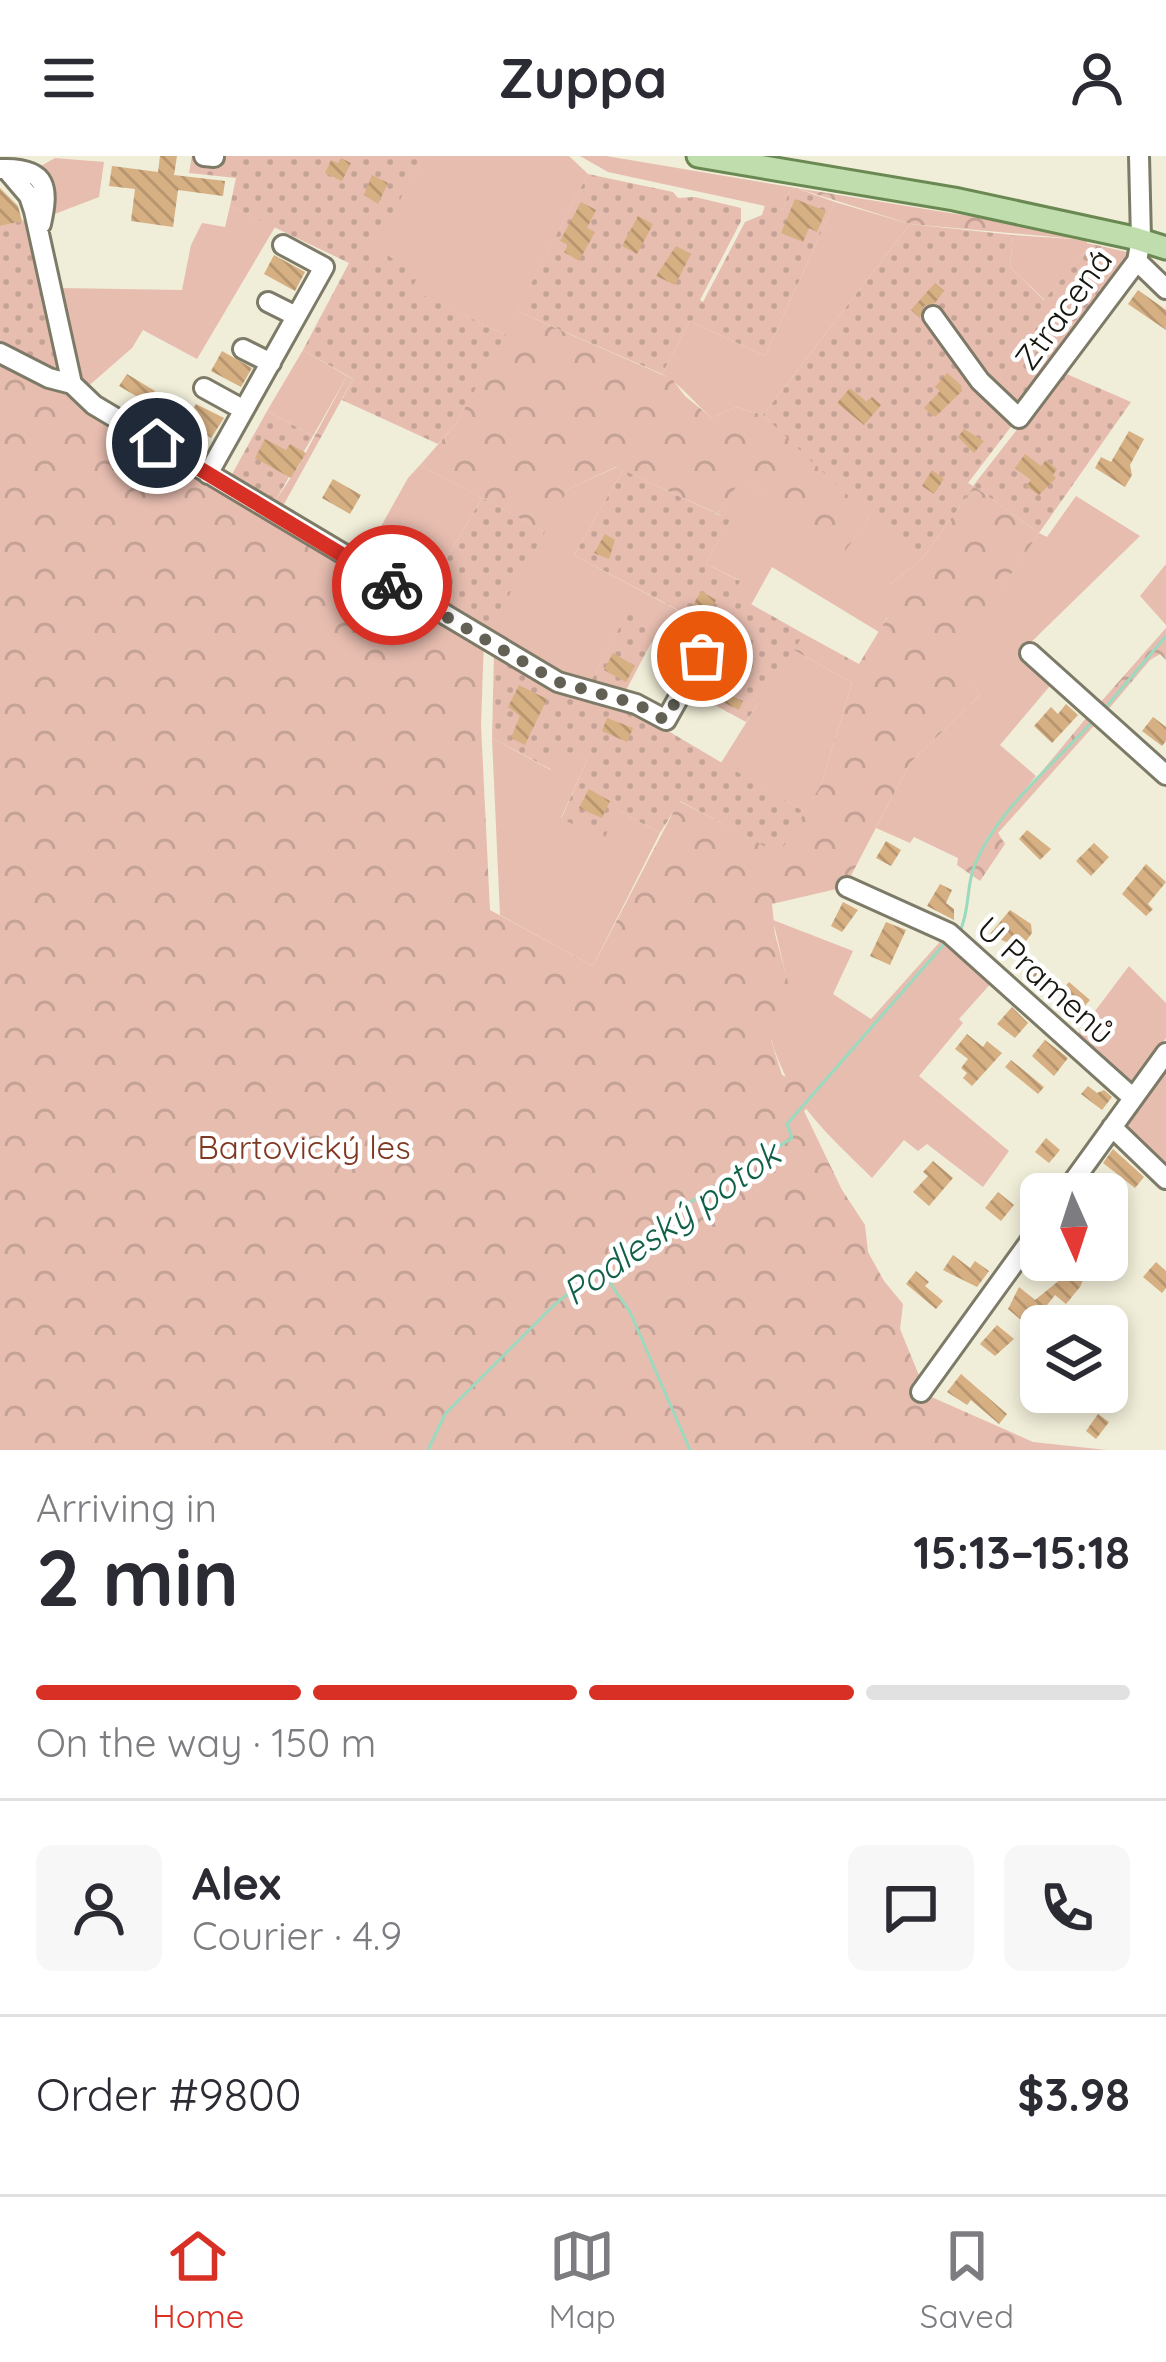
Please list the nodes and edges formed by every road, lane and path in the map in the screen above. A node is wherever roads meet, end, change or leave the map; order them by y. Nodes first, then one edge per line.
1 (204, 156) edge
2 (698, 156) edge
3 (1139, 156) edge
4 (214, 157) edge
5 (3, 169) edge
6 (283, 245) dead end
7 (1166, 248) edge
8 (1139, 250) junction
9 (1166, 289) edge
10 (268, 302) dead end
11 (296, 316) junction
12 (933, 316) dead end
13 (243, 349) dead end
14 (0, 353) edge
15 (271, 363) junction
16 (72, 384) junction
17 (204, 388) dead end
18 (244, 410) junction
19 (208, 474) junction
20 (1030, 653) dead end
21 (702, 656) dead end
22 (1166, 776) edge
23 (847, 887) dead end
24 (1166, 1053) edge
25 (1132, 1097) junction
26 (1112, 1127) junction
27 (1079, 1173) edge
28 (1166, 1179) edge
29 (1020, 1255) edge
30 (921, 1392) dead end

1 - 4 street
2 - 8 main road
3 - 8 street
5 - 16 street
6 - 11 street
7 - 8 main road
8 - 9 street
8 - 12 street, Ztracená
10 - 11 street
11 - 15 street
13 - 15 street
14 - 16 street
15 - 18 street
16 - 19 street
17 - 18 street
18 - 19 street
19 - 21 street
20 - 22 street
23 - 25 street, U Pramenů
24 - 25 street
25 - 26 street
26 - 27 street
26 - 28 street
29 - 30 street

